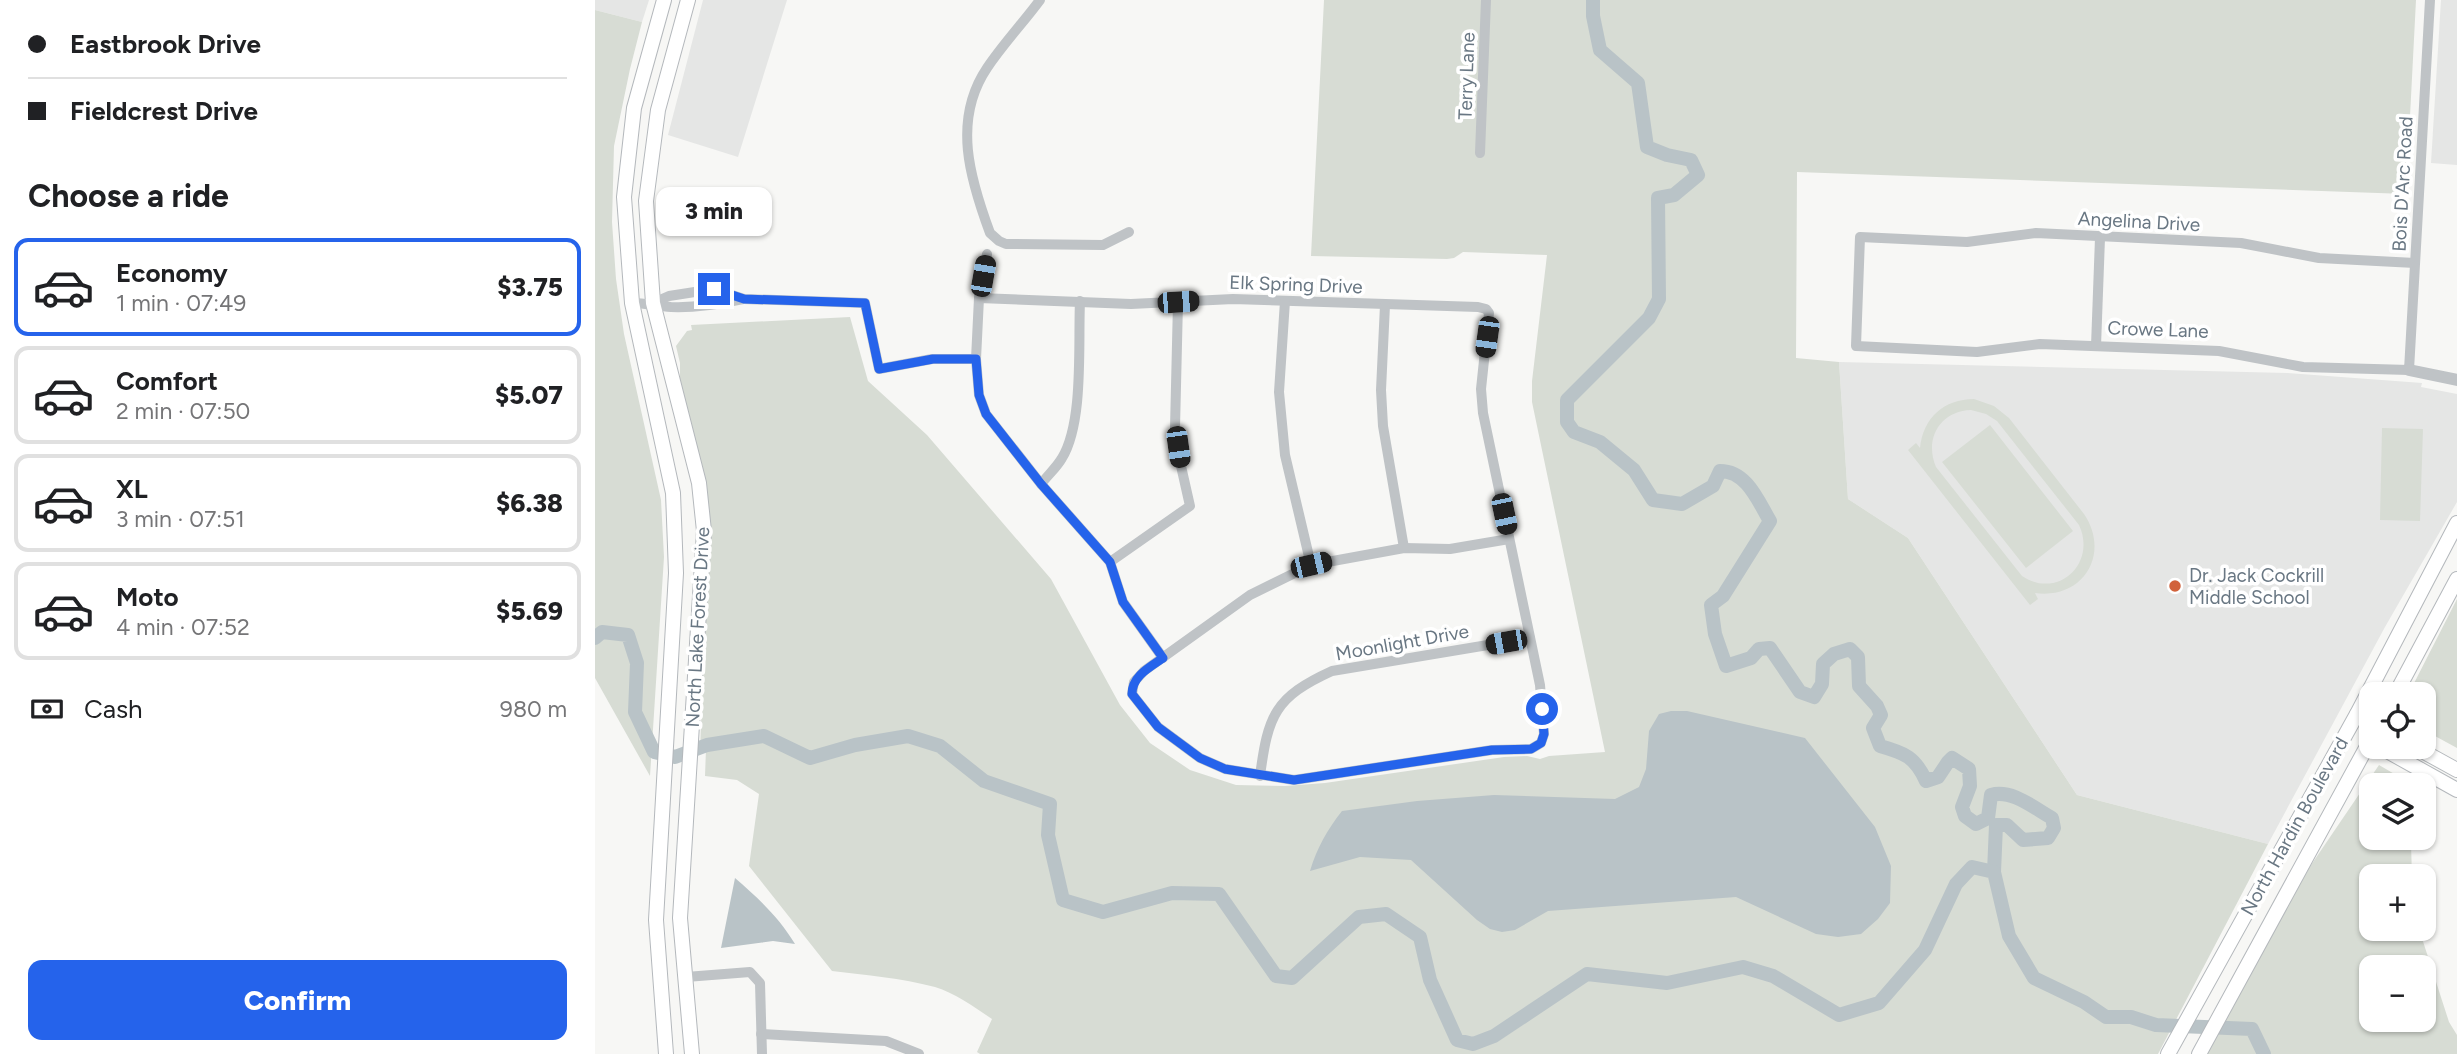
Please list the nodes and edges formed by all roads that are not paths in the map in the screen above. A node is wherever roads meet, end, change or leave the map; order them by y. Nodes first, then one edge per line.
1 (664, 0) edge
2 (688, 0) edge
3 (1040, 0) edge
4 (1486, 0) edge
5 (2430, 0) edge
6 (1480, 153) dead end
7 (1129, 232) dead end
8 (2100, 238) junction
9 (987, 254) dead end
10 (2415, 263) junction
11 (979, 298) junction
12 (744, 299) junction
13 (1080, 301) junction
14 (1285, 301) junction
15 (1178, 302) junction
16 (632, 303) junction
17 (653, 303) junction
18 (1385, 305) junction
19 (1856, 346) joint
20 (2096, 346) junction
21 (976, 359) junction
22 (2409, 370) junction
23 (2457, 380) edge
24 (1041, 484) junction
25 (2457, 523) edge
26 (1509, 539) junction
27 (1403, 548) junction
28 (1110, 562) junction
29 (1311, 565) junction
30 (2457, 579) edge
31 (1531, 638) junction
32 (1163, 658) junction
33 (2402, 682) edge
34 (2357, 714) joint
35 (2347, 730) junction
36 (2359, 736) edge
37 (2436, 758) edge
38 (2363, 759) edge
39 (2403, 759) edge
40 (2457, 770) edge
41 (1261, 775) junction
42 (2457, 789) edge
43 (686, 977) junction
44 (761, 1034) junction
45 (666, 1054) edge
46 (692, 1054) edge
47 (762, 1054) edge
48 (919, 1054) edge
49 (2168, 1054) edge
50 (2199, 1054) edge

1 - 16 main road, North Lake Forest Drive
2 - 17 main road, North Lake Forest Drive
3 - 7 street
4 - 6 street, Terry Lane
5 - 10 street, Bois D'Arc Road
8 - 10 street, Angelina Drive
8 - 19 street, Angelina Drive
8 - 20 street
9 - 11 street
10 - 22 street, Bois D'Arc Road
11 - 13 street, Elk Spring Drive
11 - 21 street
12 - 17 street
12 - 17 street
12 - 21 street
13 - 15 street, Elk Spring Drive
13 - 24 street
14 - 15 street, Elk Spring Drive
14 - 18 street, Elk Spring Drive
14 - 29 street
15 - 28 street
16 - 17 street
16 - 45 main road, North Lake Forest Drive
17 - 43 main road, North Lake Forest Drive
18 - 26 street, Elk Spring Drive
18 - 27 street
19 - 20 street, Crowe Lane
20 - 22 street, Crowe Lane
21 - 24 street
22 - 23 street, Crowe Lane
24 - 28 street
25 - 34 main road, North Hardin Boulevard
26 - 27 street
26 - 31 street
27 - 29 street
28 - 32 street
29 - 32 street
30 - 33 main road
31 - 41 street, Moonlight Drive
31 - 41 street
32 - 41 street
34 - 35 main road, North Hardin Boulevard
35 - 36 main road
35 - 49 main road, North Hardin Boulevard
37 - 40 main road
38 - 50 main road, North Hardin Boulevard
39 - 42 main road
43 - 44 street
43 - 46 main road, North Lake Forest Drive
44 - 47 street
44 - 48 street

